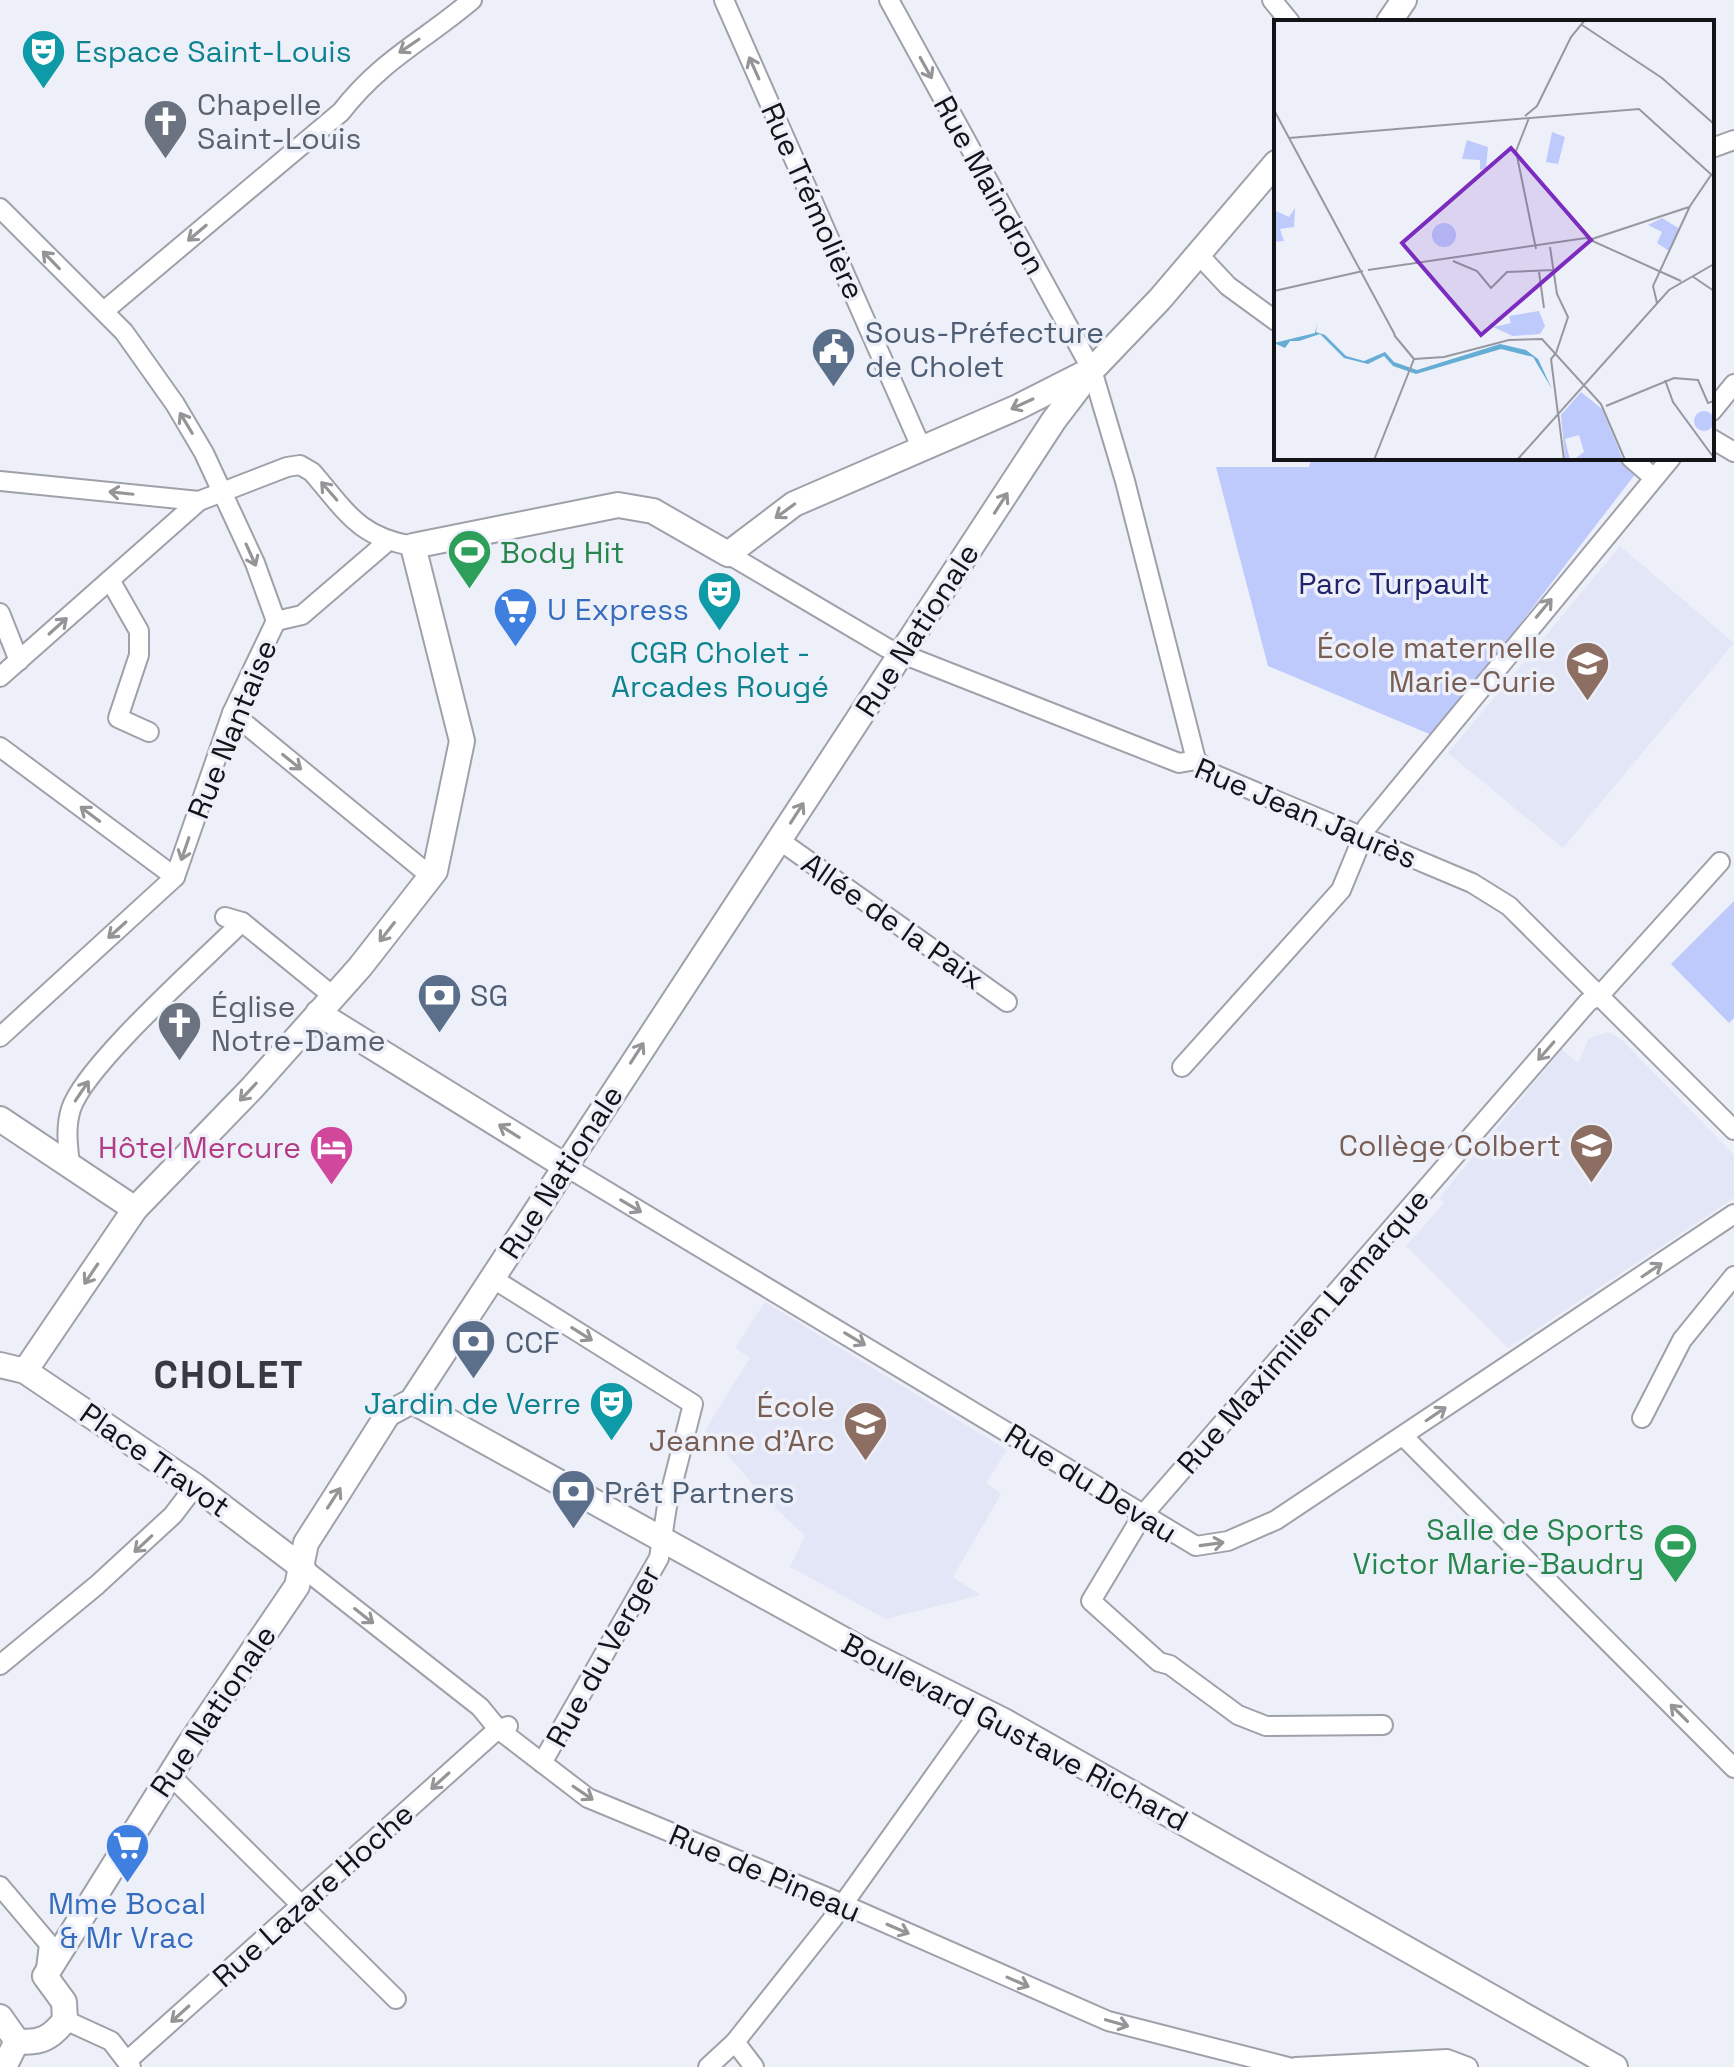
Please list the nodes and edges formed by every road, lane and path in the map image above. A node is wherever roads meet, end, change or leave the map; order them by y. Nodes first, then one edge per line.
1 (472, 0) edge
2 (724, 0) edge
3 (889, 0) edge
4 (1272, 0) edge
5 (1404, 0) edge
6 (1288, 20) edge
7 (1390, 20) edge
8 (1734, 140) edge
9 (1714, 147) edge
10 (1274, 165) edge
11 (0, 208) edge
12 (1198, 254) junction
13 (104, 311) junction
14 (1274, 320) edge
15 (1092, 370) junction
16 (1734, 384) edge
17 (1714, 409) edge
18 (1714, 440) edge
19 (921, 447) junction
20 (1734, 452) edge
21 (1633, 460) edge
22 (1669, 460) edge
23 (1654, 478) junction
24 (0, 481) edge
25 (222, 492) junction
26 (199, 501) junction
27 (387, 542) junction
28 (413, 546) junction
29 (728, 554) junction
30 (110, 580) junction
31 (0, 613) edge
32 (276, 621) junction
33 (903, 655) junction
34 (19, 661) junction
35 (0, 677) edge
36 (232, 713) junction
37 (149, 732) dead end
38 (0, 747) edge
39 (1196, 760) junction
40 (1362, 837) junction
41 (779, 840) junction
42 (1720, 862) dead end
43 (435, 871) junction
44 (175, 877) junction
45 (1600, 995) junction
46 (1007, 1002) dead end
47 (325, 1004) junction
48 (0, 1037) edge
49 (1182, 1067) dead end
50 (0, 1119) edge
51 (1734, 1130) edge
52 (70, 1165) junction
53 (565, 1166) junction
54 (135, 1209) junction
55 (1734, 1214) edge
56 (1734, 1276) edge
57 (492, 1278) junction
58 (0, 1365) edge
59 (25, 1371) junction
60 (412, 1401) junction
61 (1642, 1418) dead end
62 (1403, 1436) junction
63 (195, 1486) junction
64 (1142, 1516) junction
65 (662, 1540) junction
66 (303, 1568) junction
67 (0, 1665) edge
68 (982, 1709) junction
69 (1383, 1725) dead end
70 (498, 1729) junction
71 (552, 1746) junction
72 (542, 1763) junction
73 (1734, 1768) edge
74 (170, 1775) junction
75 (0, 1886) edge
76 (300, 1905) junction
77 (842, 1906) junction
78 (45, 1976) junction
79 (396, 1999) dead end
80 (0, 2017) edge
81 (65, 2020) junction
82 (17, 2041) junction
83 (735, 2042) junction
84 (129, 2064) edge
85 (4, 2067) edge
86 (708, 2067) edge
87 (754, 2067) edge
88 (1288, 2067) edge
89 (1296, 2067) edge
90 (1468, 2067) edge
91 (1615, 2067) edge

1 -> 13 street
19 -> 2 street, Rue Trémolière
3 -> 15 street, Rue Maindron
4 - 6 street
5 - 7 street
8 - 9 street
10 - 12 street, Rue Nationale
13 -> 11 street
12 - 14 street
12 - 15 street, Rue Nationale
25 -> 13 street
15 -> 19 street
33 -> 15 street, Rue Nationale
15 - 39 street, Rue Maindron
16 - 17 street
18 - 20 street
19 -> 29 street
21 - 23 street
22 - 23 street
40 -> 23 street
26 -> 24 street
25 - 26 street
27 -> 25 street
25 -> 32 street
26 - 30 street
27 - 28 street
27 - 32 street, Rue Nantaise
28 - 29 street
28 - 43 street
29 - 33 street, Rue Jean Jaurès
34 -> 30 street
30 - 37 street
31 - 34 street
32 - 36 street, Rue Nantaise
33 - 39 street, Rue Jean Jaurès
41 -> 33 street, Rue Nationale
34 - 35 street
36 -> 43 street
36 -> 44 street, Rue Nantaise
44 -> 38 street
39 - 40 street, Rue Jean Jaurès
40 - 45 street, Rue Jean Jaurès
40 - 49 street
41 - 46 street, Allée de la Paix
53 -> 41 street, Rue Nationale
42 - 45 street, Rue Maximilien Lamarque
43 -> 47 street
44 -> 48 street
45 - 51 street, Rue Jean Jaurès
45 -> 64 street, Rue Maximilien Lamarque
52 -> 47 street
53 -> 47 street
47 -> 54 street
50 - 52 street
52 - 54 street
53 - 57 street, Rue Nationale
53 -> 64 street, Rue du Devau
54 -> 59 street
62 -> 55 street, Rue du Devau
56 - 61 street
57 - 60 street, Rue Nationale
57 -> 65 street, Rue du Verger
58 - 59 street, Place Travot
59 - 63 street, Place Travot
60 - 65 street, Boulevard Gustave Richard
66 -> 60 street, Rue Nationale
64 -> 62 street, Rue du Devau
73 -> 62 street
63 - 66 street, Place Travot
63 -> 67 street
64 - 69 street, Rue Maximilien Lamarque
65 - 68 street, Boulevard Gustave Richard
65 - 71 street, Rue du Verger
66 -> 70 street, Rue de Pineau
66 - 74 street, Rue Nationale
68 - 77 street
68 - 91 street, Boulevard Gustave Richard
70 - 71 street
70 - 72 street, Rue de Pineau
70 -> 76 street, Rue Lazare Hoche
71 - 72 street, Rue du Verger
72 -> 77 street, Rue de Pineau
74 - 76 street
74 - 78 street, Rue Nationale
75 - 78 street
76 - 79 street
76 -> 84 street, Rue Lazare Hoche
77 - 83 street
77 -> 88 street, Rue de Pineau
78 - 81 street
80 - 82 street
81 - 82 street
81 - 84 street
82 - 85 street
83 - 86 street
83 - 87 street
89 - 90 street

